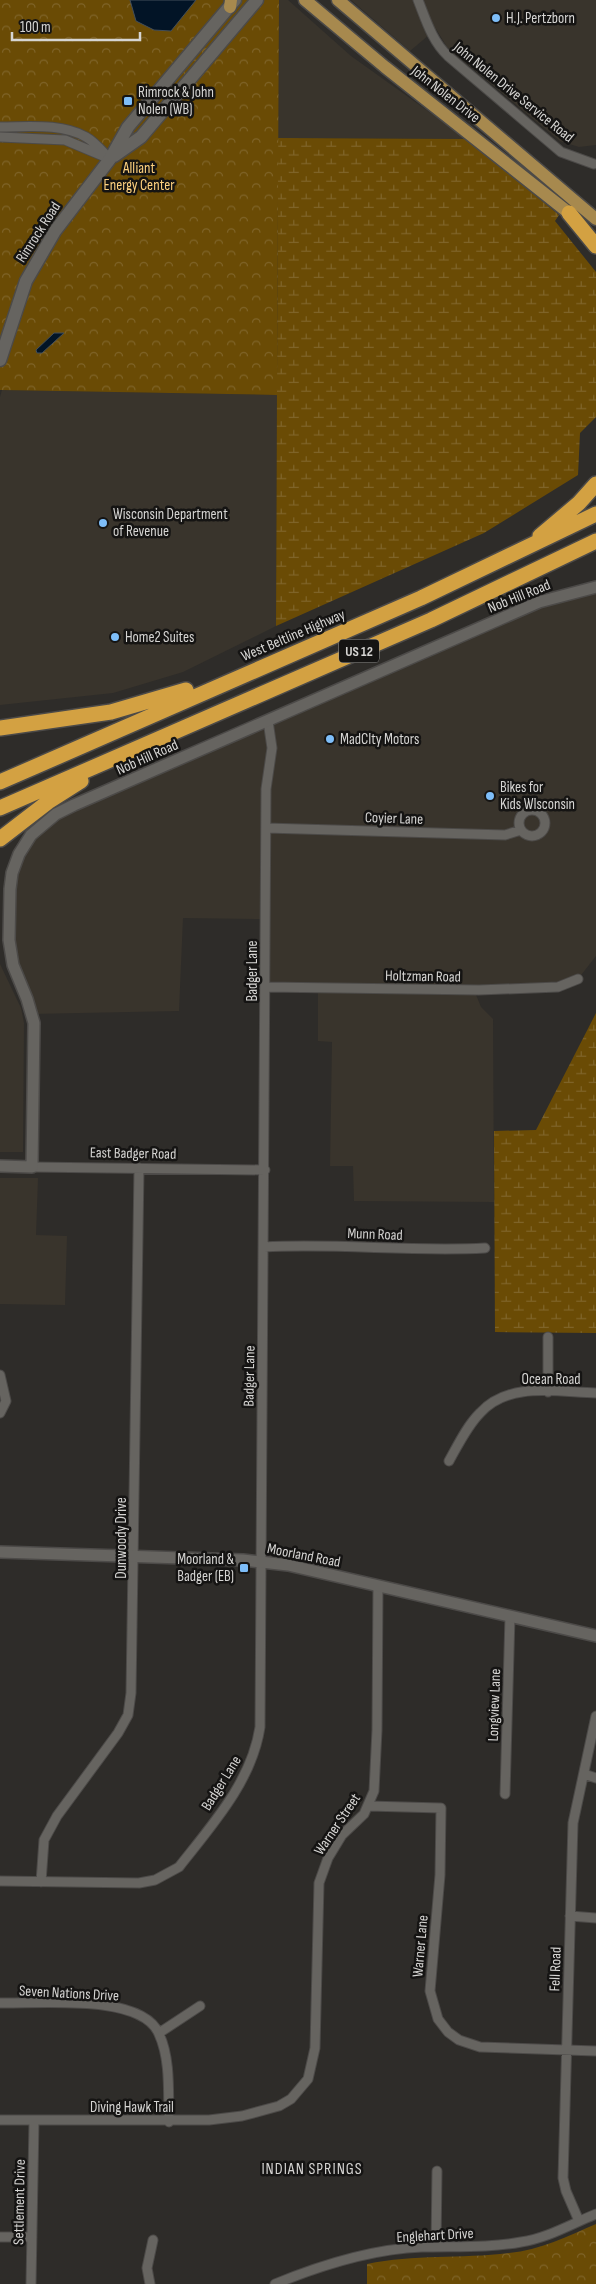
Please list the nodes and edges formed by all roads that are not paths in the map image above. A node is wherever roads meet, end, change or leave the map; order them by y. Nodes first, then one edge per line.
1 (258, 0) edge
2 (305, 0) edge
3 (338, 0) edge
4 (418, 0) edge
5 (232, 2) edge
6 (0, 127) edge
7 (0, 137) edge
8 (110, 159) junction
9 (594, 164) dead end
10 (569, 213) junction
11 (596, 220) edge
12 (596, 236) edge
13 (596, 246) edge
14 (0, 360) edge
15 (596, 484) edge
16 (596, 514) edge
17 (596, 541) edge
18 (521, 552) junction
19 (596, 587) edge
20 (303, 648) junction
21 (268, 721) junction
22 (0, 728) edge
23 (120, 756) junction
24 (0, 782) edge
25 (0, 808) edge
26 (266, 828) junction
27 (521, 830) dead end
28 (0, 840) edge
29 (578, 980) dead end
30 (266, 987) junction
31 (0, 1166) edge
32 (32, 1167) junction
33 (139, 1168) junction
34 (265, 1170) junction
35 (264, 1247) junction
36 (485, 1248) dead end
37 (548, 1337) dead end
38 (0, 1375) edge
39 (548, 1392) junction
40 (596, 1393) edge
41 (0, 1413) edge
42 (449, 1461) dead end
43 (0, 1552) edge
44 (134, 1558) junction
45 (262, 1562) junction
46 (378, 1586) junction
47 (510, 1616) junction
48 (596, 1636) edge
49 (596, 1716) edge
50 (584, 1774) junction
51 (596, 1778) edge
52 (505, 1794) dead end
53 (368, 1806) junction
54 (0, 1882) edge
55 (40, 1882) junction
56 (570, 1916) junction
57 (596, 1918) edge
58 (0, 2003) edge
59 (200, 2006) dead end
60 (159, 2033) junction
61 (566, 2050) junction
62 (596, 2051) edge
63 (263, 2110) joint
64 (0, 2120) edge
65 (34, 2121) junction
66 (169, 2122) junction
67 (437, 2171) dead end
68 (596, 2214) edge
69 (579, 2221) junction
70 (0, 2237) edge
71 (32, 2237) junction
72 (153, 2240) dead end
73 (436, 2247) junction
74 (32, 2284) edge
75 (150, 2284) edge
76 (275, 2284) edge

1 - 8 main road, Rimrock Road
2 - 10 main road, John Nolen Drive
3 - 11 main road, John Nolen Drive
4 - 9 street, John Nolen Drive Service Road
5 - 8 main road, Rimrock Road
6 - 8 street
7 - 8 street
8 - 14 main road, Rimrock Road
10 - 12 highway
10 - 13 highway
15 - 18 highway
16 - 18 highway, West Beltline Highway / US 12
17 - 23 highway, US 12
18 - 20 highway, West Beltline Highway / US 12
19 - 21 street, Nob Hill Road
20 - 22 highway
20 - 24 highway, West Beltline Highway / US 12
21 - 26 street, Badger Lane
21 - 32 street, Nob Hill Road
23 - 25 highway, US 12
23 - 28 highway
26 - 27 street, Coyier Lane
26 - 30 street, Badger Lane
29 - 30 street, Holtzman Road
30 - 34 street, Badger Lane
31 - 32 street, East Badger Road
32 - 33 street, East Badger Road
33 - 34 street, East Badger Road
33 - 44 street, Dunwoody Drive
34 - 35 street, Badger Lane
35 - 36 street, Munn Road
35 - 45 street, Badger Lane
37 - 39 street
38 - 41 street
39 - 40 street, Ocean Road
39 - 42 street, Ocean Road
43 - 44 street, Moorland Road
44 - 45 street, Moorland Road
44 - 55 street, Dunwoody Drive
45 - 46 street, Moorland Road
45 - 55 street, Badger Lane
46 - 47 street, Moorland Road
46 - 53 street, Warner Street
47 - 48 street, Moorland Road
47 - 52 street, Longview Lane
49 - 50 street, Fell Road
50 - 51 street
50 - 56 street, Fell Road
53 - 61 street, Warner Lane
53 - 63 street, Warner Street
54 - 55 street, Badger Lane
56 - 57 street
56 - 61 street, Fell Road
58 - 60 street, Seven Nations Drive
59 - 60 street
60 - 66 street
61 - 62 street
61 - 69 street, Fell Road
63 - 66 street, Diving Hawk Trail
64 - 65 street, Diving Hawk Trail
65 - 66 street, Diving Hawk Trail
65 - 71 street, Settlement Drive
67 - 73 street
68 - 69 street, Englehart Drive
69 - 73 street, Englehart Drive
70 - 71 street
71 - 74 street, Settlement Drive
72 - 75 street
73 - 76 street, Englehart Drive

